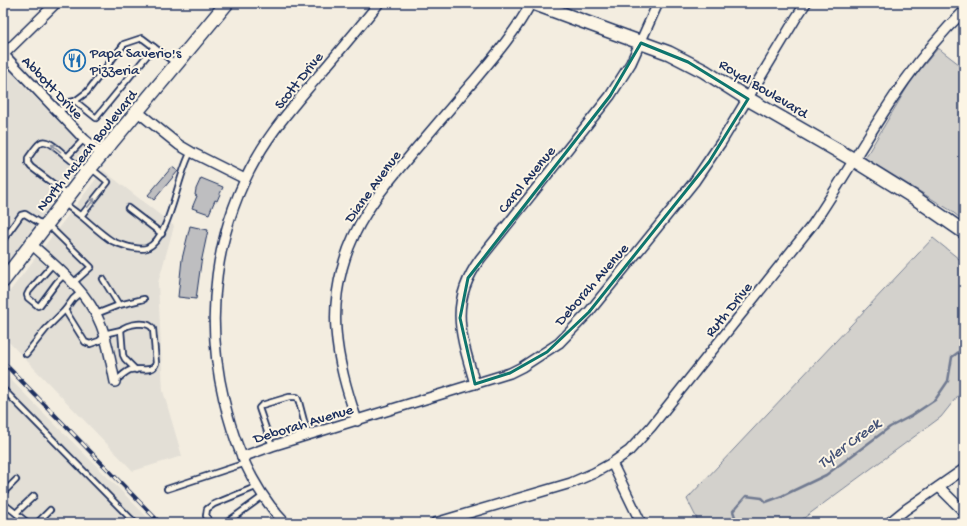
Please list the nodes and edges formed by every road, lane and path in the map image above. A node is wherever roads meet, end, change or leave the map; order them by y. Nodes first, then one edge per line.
1 (56, 3) edge
2 (227, 3) edge
3 (379, 3) edge
4 (532, 3) edge
5 (658, 3) edge
6 (806, 3) edge
7 (964, 11) edge
8 (641, 43) junction
9 (154, 47) junction
10 (3, 54) edge
11 (176, 64) junction
12 (748, 99) junction
13 (75, 100) junction
14 (59, 112) junction
15 (138, 112) junction
16 (84, 139) junction
17 (190, 152) junction
18 (102, 154) junction
19 (67, 157) junction
20 (854, 160) junction
21 (89, 171) junction
22 (246, 180) junction
23 (66, 199) junction
24 (128, 208) dead end
25 (81, 216) junction
26 (47, 224) junction
27 (964, 232) edge
28 (162, 234) junction
29 (3, 240) edge
30 (31, 244) junction
31 (53, 264) junction
32 (7, 273) edge
33 (64, 276) junction
34 (103, 280) dead end
35 (73, 283) junction
36 (81, 292) junction
37 (144, 299) dead end
38 (118, 305) junction
39 (65, 310) junction
40 (96, 314) junction
41 (121, 330) junction
42 (105, 336) junction
43 (26, 354) dead end
44 (136, 370) junction
45 (115, 382) joint
46 (475, 384) junction
47 (3, 389) edge
48 (357, 421) junction
49 (308, 436) junction
50 (272, 446) junction
51 (244, 460) junction
52 (612, 463) junction
53 (964, 469) edge
54 (16, 480) dead end
55 (258, 486) junction
56 (939, 487) junction
57 (167, 489) dead end
58 (3, 493) edge
59 (34, 496) dead end
60 (264, 496) junction
61 (3, 503) edge
62 (50, 510) dead end
63 (964, 512) edge
64 (16, 513) junction
65 (28, 523) edge
66 (36, 523) edge
67 (135, 523) edge
68 (213, 523) edge
69 (226, 523) edge
70 (284, 523) edge
71 (435, 523) edge
72 (641, 523) edge
73 (889, 523) edge

1 - 10 street
2 - 11 street, North McLean Boulevard
3 - 22 street, Scott Drive
4 - 8 street, Royal Boulevard
4 - 48 street, Diane Avenue
5 - 8 street, Carol Avenue
6 - 12 street, Deborah Avenue
7 - 20 street, Ruth Drive
8 - 12 street, Royal Boulevard
8 - 46 street, Carol Avenue
9 - 11 lane
9 - 13 lane
9 - 13 lane
10 - 14 street, Abbott Drive
11 - 15 street, North McLean Boulevard
12 - 20 street, Royal Boulevard
12 - 46 street, Deborah Avenue
13 - 14 lane
14 - 16 street, Abbott Drive
15 - 17 street
15 - 18 street, North McLean Boulevard
16 - 18 street, Abbott Drive
16 - 19 lane
17 - 22 street
17 - 28 lane
18 - 21 street, North McLean Boulevard
19 - 21 lane
19 -> 23 lane
20 - 27 street, Royal Boulevard
20 - 52 street, Ruth Drive
21 - 23 street, North McLean Boulevard
25 -> 21 lane
22 - 51 street, Scott Drive
23 - 25 lane
23 - 26 street, North McLean Boulevard
24 - 28 lane
25 - 28 lane
26 - 29 lane
26 - 30 street, North McLean Boulevard
26 - 35 lane
30 - 31 street
30 - 32 street, North McLean Boulevard
31 - 33 street
31 - 33 lane
33 - 35 street
34 - 38 lane
35 - 36 street
36 - 39 lane
36 - 40 street
37 - 38 lane
38 - 40 lane
39 - 42 lane
39 - 43 lane
40 - 42 street
41 - 42 lane
41 - 44 lane
41 - 44 lane
42 - 45 street
44 - 45 lane
46 - 48 street, Deborah Avenue
47 - 67 lane
48 - 49 street, Deborah Avenue
49 - 50 street, Deborah Avenue
49 - 50 lane
50 - 51 street, Deborah Avenue
51 - 55 street, Scott Drive
51 - 57 lane
52 - 71 street, Ruth Drive
52 - 72 street
53 - 56 street
54 - 58 lane
55 - 60 street, Scott Drive
55 - 68 lane
56 - 63 street
56 - 73 street
59 - 64 lane
60 - 69 lane
60 - 70 street, Scott Drive
61 - 64 lane
62 - 66 lane
64 - 65 lane

